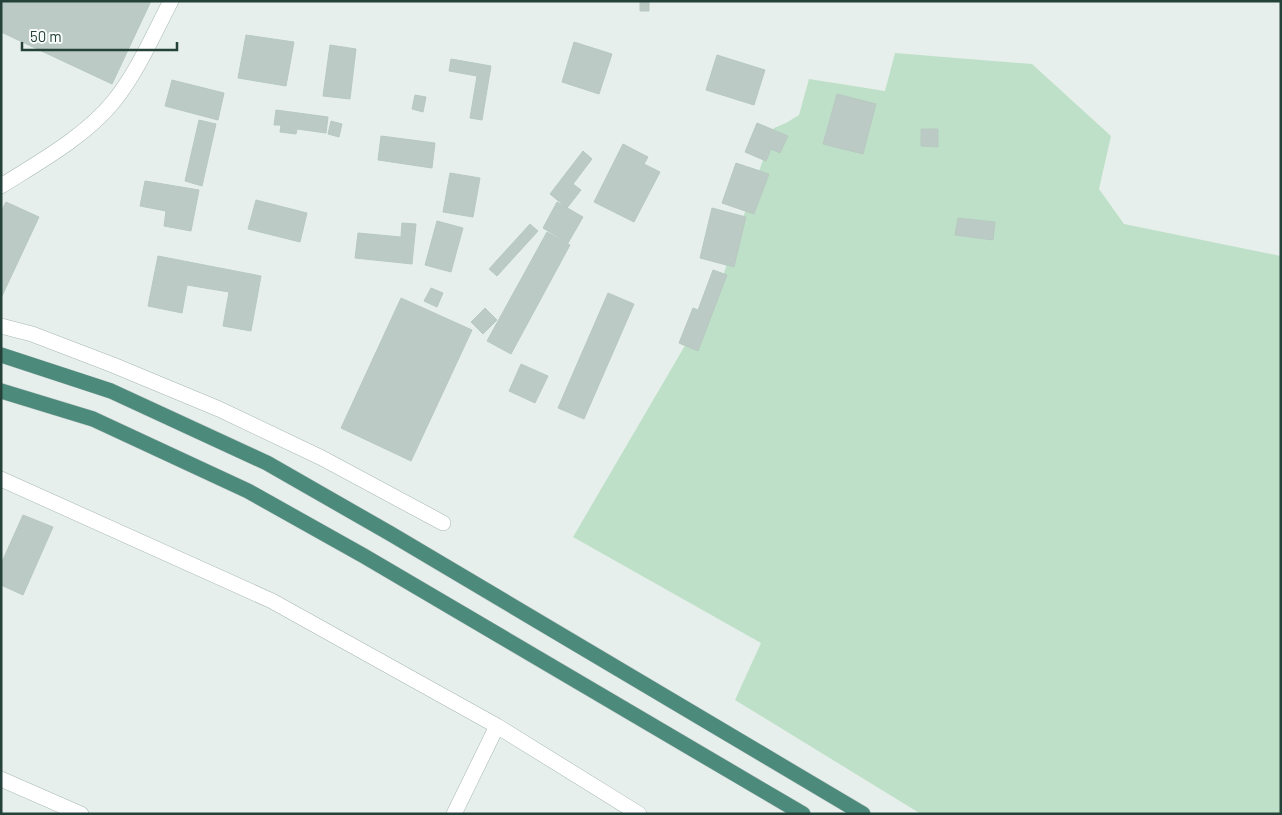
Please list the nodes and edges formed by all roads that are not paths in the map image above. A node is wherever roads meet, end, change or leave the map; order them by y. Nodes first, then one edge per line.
1 (170, 1) edge
2 (1, 186) edge
3 (1, 326) edge
4 (1, 355) edge
5 (1, 391) edge
6 (1, 479) edge
7 (443, 523) dead end
8 (497, 726) junction
9 (1, 779) edge
10 (81, 814) edge
11 (454, 814) edge
12 (638, 814) edge
13 (803, 814) edge
14 (863, 814) edge

1 - 2 street
3 - 7 street
4 - 14 highway
5 - 13 highway
6 - 8 street
8 - 11 street
8 - 12 street
9 - 10 street

